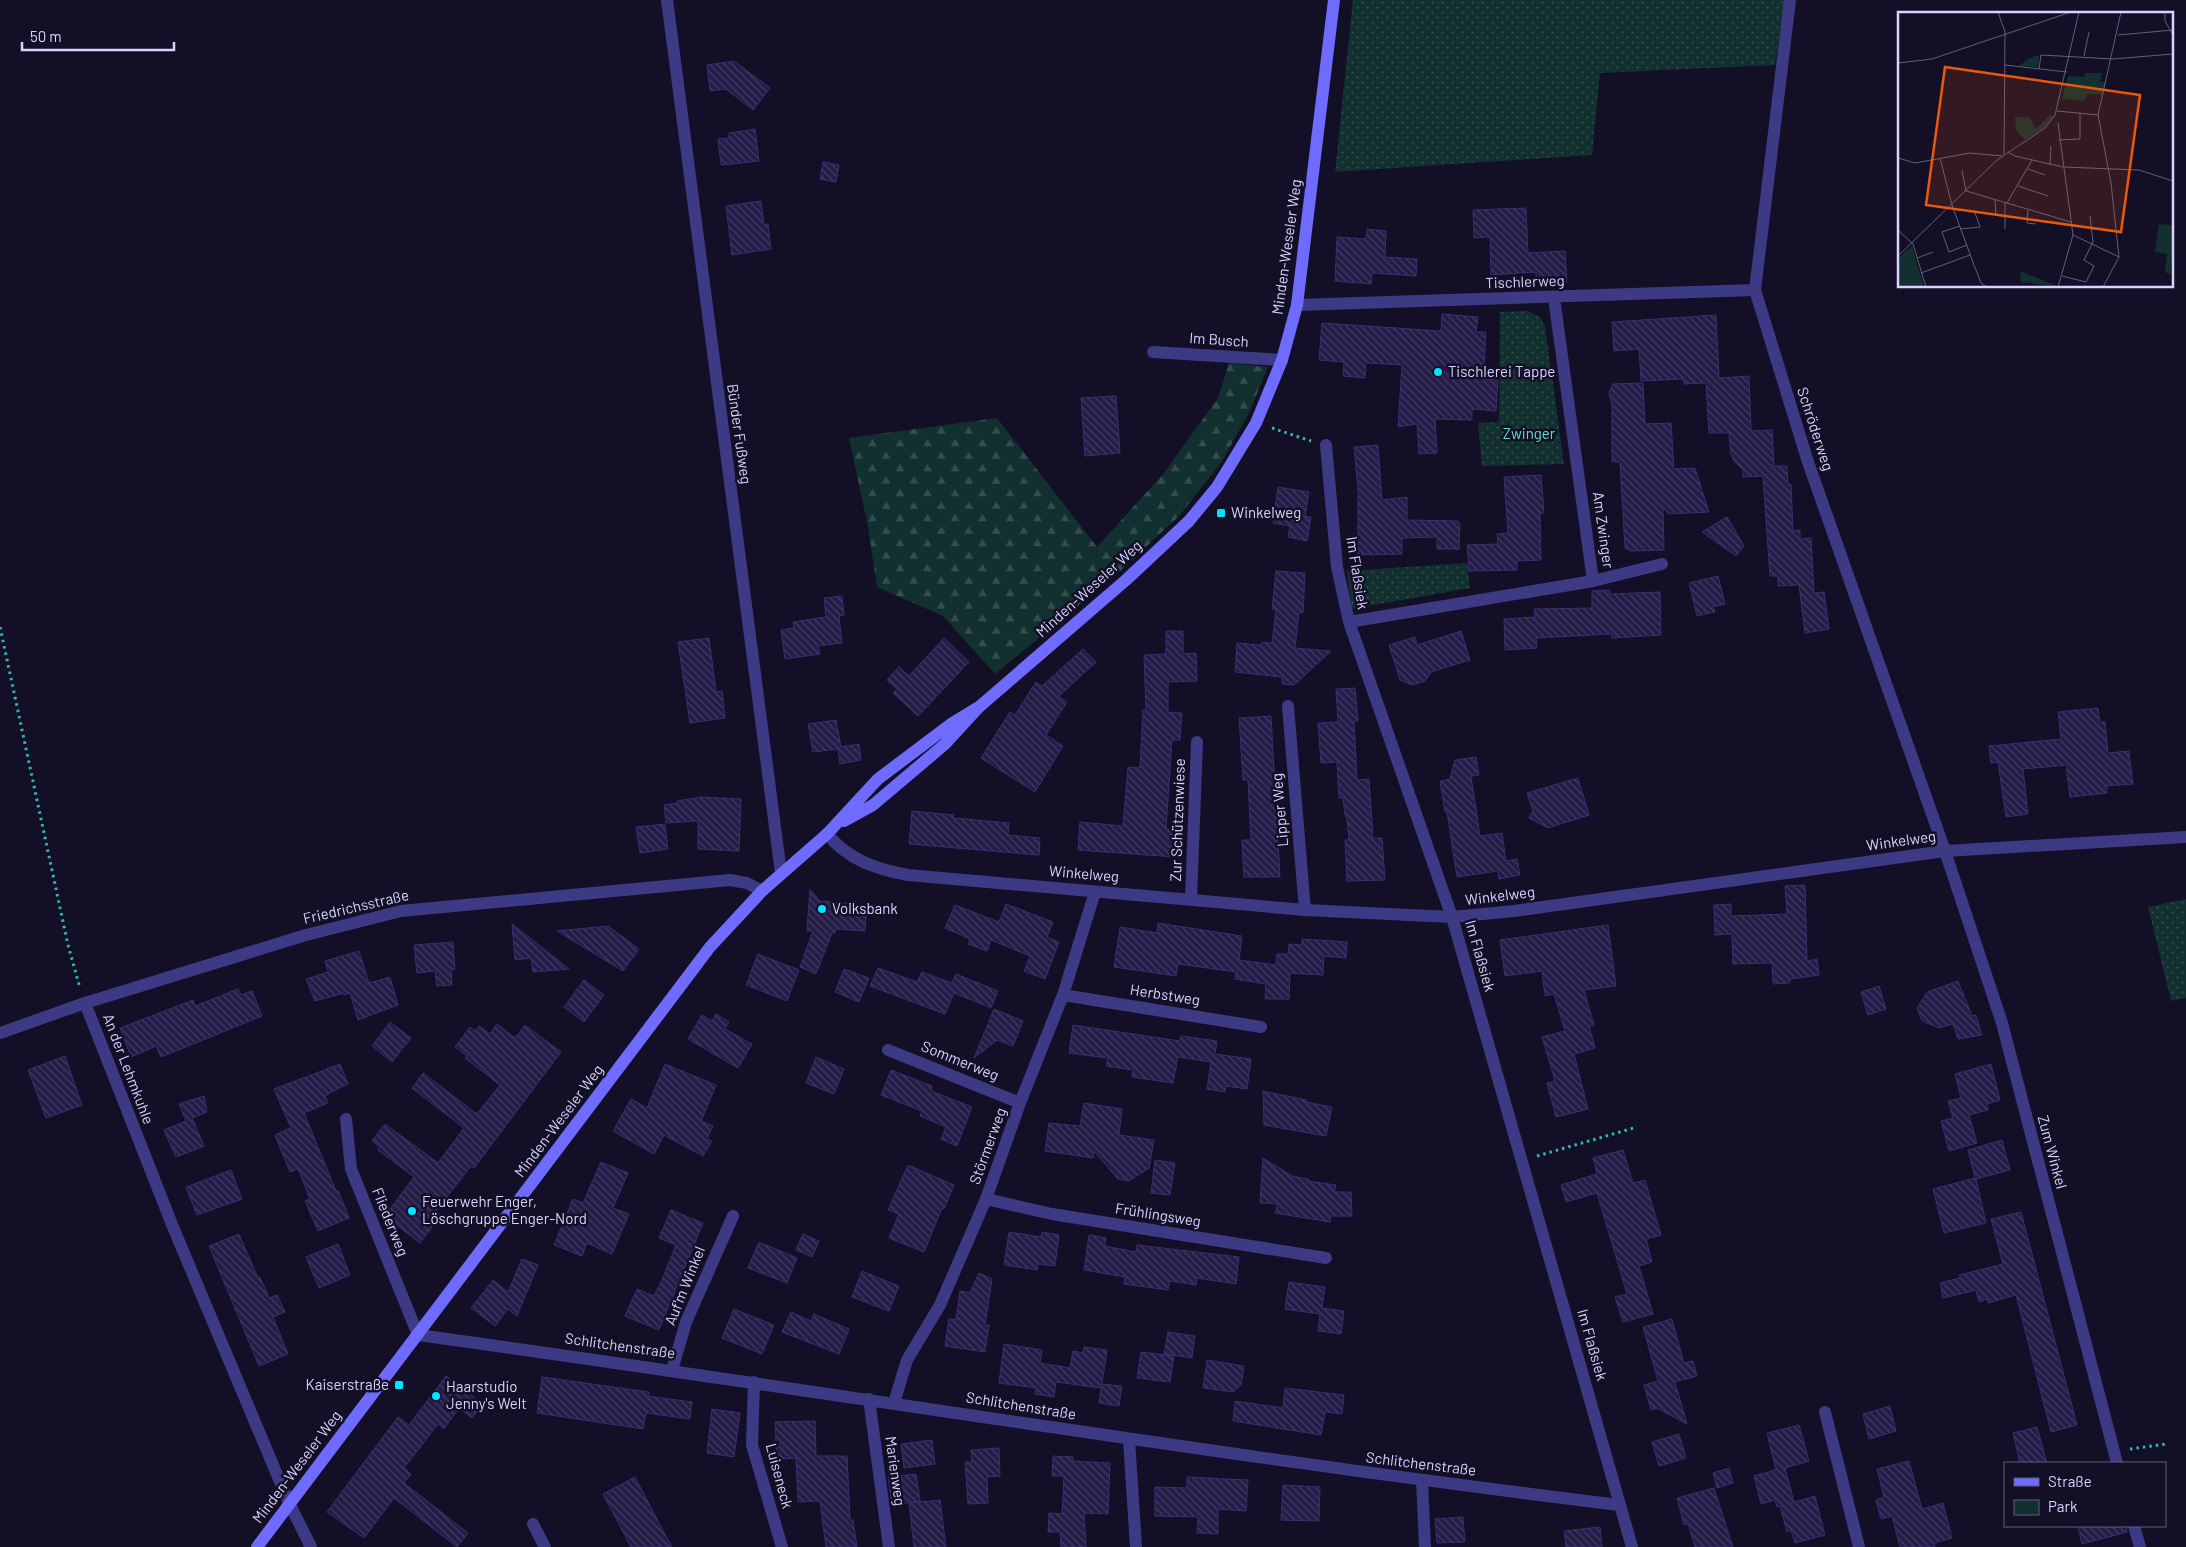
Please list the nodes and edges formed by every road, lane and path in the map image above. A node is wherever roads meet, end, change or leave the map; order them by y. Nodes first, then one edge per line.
1 (666, 0) edge
2 (1334, 0) edge
3 (1790, 0) edge
4 (1755, 290) junction
5 (1554, 298) junction
6 (1297, 305) junction
7 (1153, 352) dead end
8 (1282, 360) junction
9 (1256, 422) junction
10 (1326, 445) joint
11 (1662, 564) dead end
12 (1593, 581) junction
13 (1349, 622) junction
14 (0, 626) edge
15 (1288, 706) dead end
16 (1198, 742) dead end
17 (830, 830) junction
18 (2186, 837) edge
19 (1945, 851) junction
20 (781, 873) junction
21 (762, 891) junction
22 (1095, 892) junction
23 (1191, 899) junction
24 (1305, 910) junction
25 (1452, 917) junction
26 (1063, 995) junction
27 (85, 1003) junction
28 (1262, 1027) dead end
29 (0, 1033) edge
30 (888, 1050) dead end
31 (1020, 1102) junction
32 (346, 1119) dead end
33 (1637, 1127) dead end
34 (1522, 1161) junction
35 (986, 1199) junction
36 (732, 1216) dead end
37 (1326, 1258) dead end
38 (418, 1335) junction
39 (672, 1370) junction
40 (754, 1382) junction
41 (869, 1399) junction
42 (894, 1403) junction
43 (1825, 1412) dead end
44 (1129, 1440) junction
45 (2166, 1444) dead end
46 (2116, 1457) edge
47 (1422, 1481) junction
48 (289, 1504) junction
49 (1619, 1505) junction
50 (533, 1524) dead end
51 (2134, 1527) edge
52 (257, 1547) edge
53 (311, 1547) edge
54 (545, 1547) edge
55 (782, 1547) edge
56 (889, 1547) edge
57 (1136, 1547) edge
58 (1425, 1547) edge
59 (1632, 1547) edge
60 (1859, 1547) edge
61 (2140, 1547) edge

1 - 20 street, Bünder Fußweg
2 - 6 street, Minden-Weseler Weg
3 - 4 street, Schröderweg
4 - 5 street, Tischlerweg
4 - 19 street, Schröderweg
5 - 6 street, Tischlerweg
5 - 12 street, Am Zwinger
6 - 8 street, Minden-Weseler Weg
7 - 8 street, Im Busch
8 - 9 street, Minden-Weseler Weg
9 - 10 path
9 - 17 street, Minden-Weseler Weg
10 - 13 street, Im Flaßsiek
11 - 12 street
12 - 13 street, Am Zwinger
13 - 25 street, Im Flaßsiek
14 - 27 path, An der Lehmkuhle
15 - 24 street, Lipper Weg
16 - 23 street, Zur Schützenwiese
17 - 20 street, Minden-Weseler Weg
17 - 22 street, Winkelweg
18 - 19 street, Winkelweg
19 - 25 street, Winkelweg
19 - 46 street, Zum Winkel
20 - 21 street, Minden-Weseler Weg
21 - 27 street, Friedrichsstraße
21 - 38 street, Minden-Weseler Weg
22 - 23 street, Winkelweg
22 - 26 street, Störmerweg
23 - 24 street, Winkelweg
24 - 25 street, Winkelweg
25 - 34 street, Im Flaßsiek
26 - 28 street, Herbstweg
26 - 31 street, Störmerweg
27 - 29 street, Friedrichsstraße
27 - 48 street, An der Lehmkuhle
30 - 31 street, Sommerweg
31 - 35 street, Störmerweg
32 - 38 street, Fliederweg
33 - 34 path
34 - 49 street, Im Flaßsiek
35 - 37 street, Frühlingsweg
35 - 42 street, Störmerweg
36 - 39 street, Auf'm Winkel
38 - 39 street, Schlitchenstraße
38 - 48 street, Minden-Weseler Weg
39 - 40 street, Schlitchenstraße
40 - 41 street, Schlitchenstraße
40 - 55 street, Luiseneck
41 - 42 street, Schlitchenstraße
41 - 56 street, Marienweg
42 - 44 street, Schlitchenstraße
43 - 60 street
44 - 47 street, Schlitchenstraße
44 - 57 street
45 - 46 path
47 - 49 street, Schlitchenstraße
47 - 58 street
48 - 52 street, Minden-Weseler Weg
48 - 53 street
49 - 59 street, Im Flaßsiek
50 - 54 street
51 - 61 street

